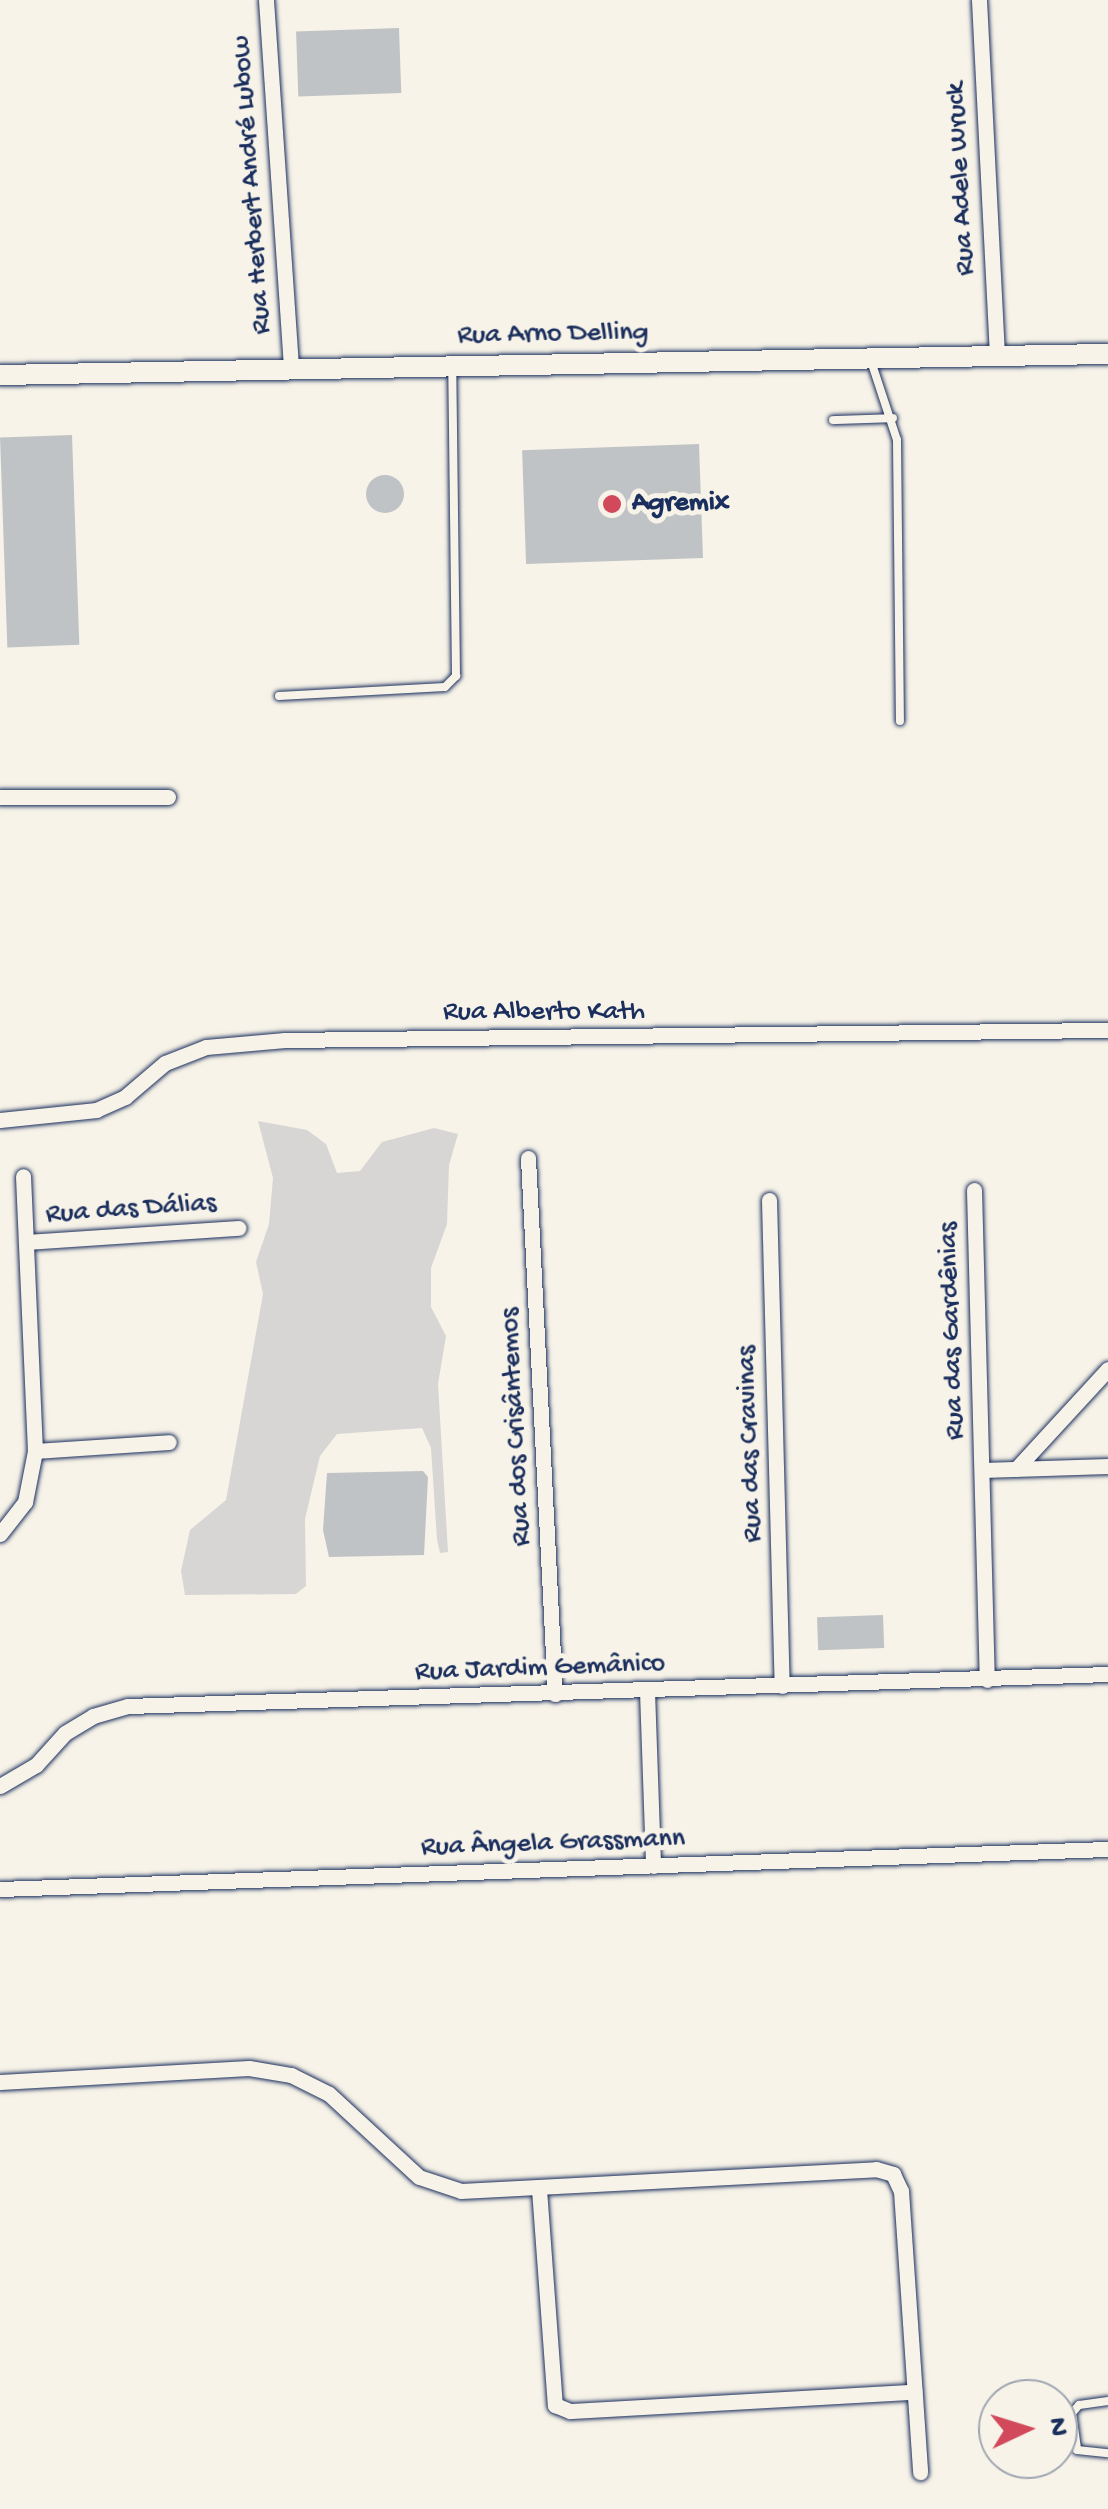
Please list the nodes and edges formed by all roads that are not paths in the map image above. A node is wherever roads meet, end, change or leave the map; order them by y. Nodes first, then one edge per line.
1 (266, 0) edge
2 (979, 0) edge
3 (1108, 354) edge
4 (997, 355) junction
5 (870, 357) junction
6 (452, 365) junction
7 (291, 366) junction
8 (0, 375) edge
9 (892, 418) junction
10 (832, 420) dead end
11 (280, 696) dead end
12 (900, 721) dead end
13 (0, 797) edge
14 (168, 797) dead end
15 (1108, 1030) edge
16 (0, 1120) edge
17 (528, 1158) dead end
18 (24, 1176) dead end
19 (974, 1190) dead end
20 (769, 1200) dead end
21 (239, 1228) dead end
22 (26, 1242) junction
23 (1108, 1369) edge
24 (169, 1442) dead end
25 (34, 1451) junction
26 (1108, 1466) edge
27 (1016, 1469) junction
28 (982, 1470) junction
29 (0, 1534) edge
30 (1108, 1674) edge
31 (987, 1680) junction
32 (782, 1686) junction
33 (647, 1690) junction
34 (555, 1694) junction
35 (0, 1786) edge
36 (1108, 1850) edge
37 (653, 1866) junction
38 (0, 1889) edge
39 (0, 2082) edge
40 (540, 2188) junction
41 (914, 2392) junction
42 (1108, 2402) edge
43 (1108, 2453) edge
44 (920, 2472) dead end

1 - 7 street, Rua Herbert André Lubow
2 - 4 street, Rua Adele Wruck
3 - 4 street, Rua Arno Delling
4 - 5 street, Rua Arno Delling
5 - 6 street, Rua Arno Delling
5 - 9 lane
6 - 7 street, Rua Arno Delling
6 - 11 lane
7 - 8 street, Rua Arno Delling
9 - 10 lane
9 - 12 lane
13 - 14 street
15 - 16 street, Rua Alberto Kath
17 - 34 street, Rua dos Crisântemos
18 - 22 street
19 - 28 street, Rua das Gardênias
20 - 32 street, Rua das Cravinas
21 - 22 street, Rua das Dálias
22 - 25 street
23 - 27 street
24 - 25 street
25 - 29 street
26 - 27 street
27 - 28 street
28 - 31 street, Rua das Gardênias
30 - 31 street, Rua Jardim Gemânico
31 - 32 street, Rua Jardim Gemânico
32 - 33 street, Rua Jardim Gemânico
33 - 34 street, Rua Jardim Gemânico
33 - 37 street
34 - 35 street, Rua Jardim Gemânico
36 - 37 street, Rua Ângela Grassmann
37 - 38 street, Rua Ângela Grassmann
39 - 40 street
40 - 41 street
40 - 41 street
41 - 44 street
42 - 43 lane

